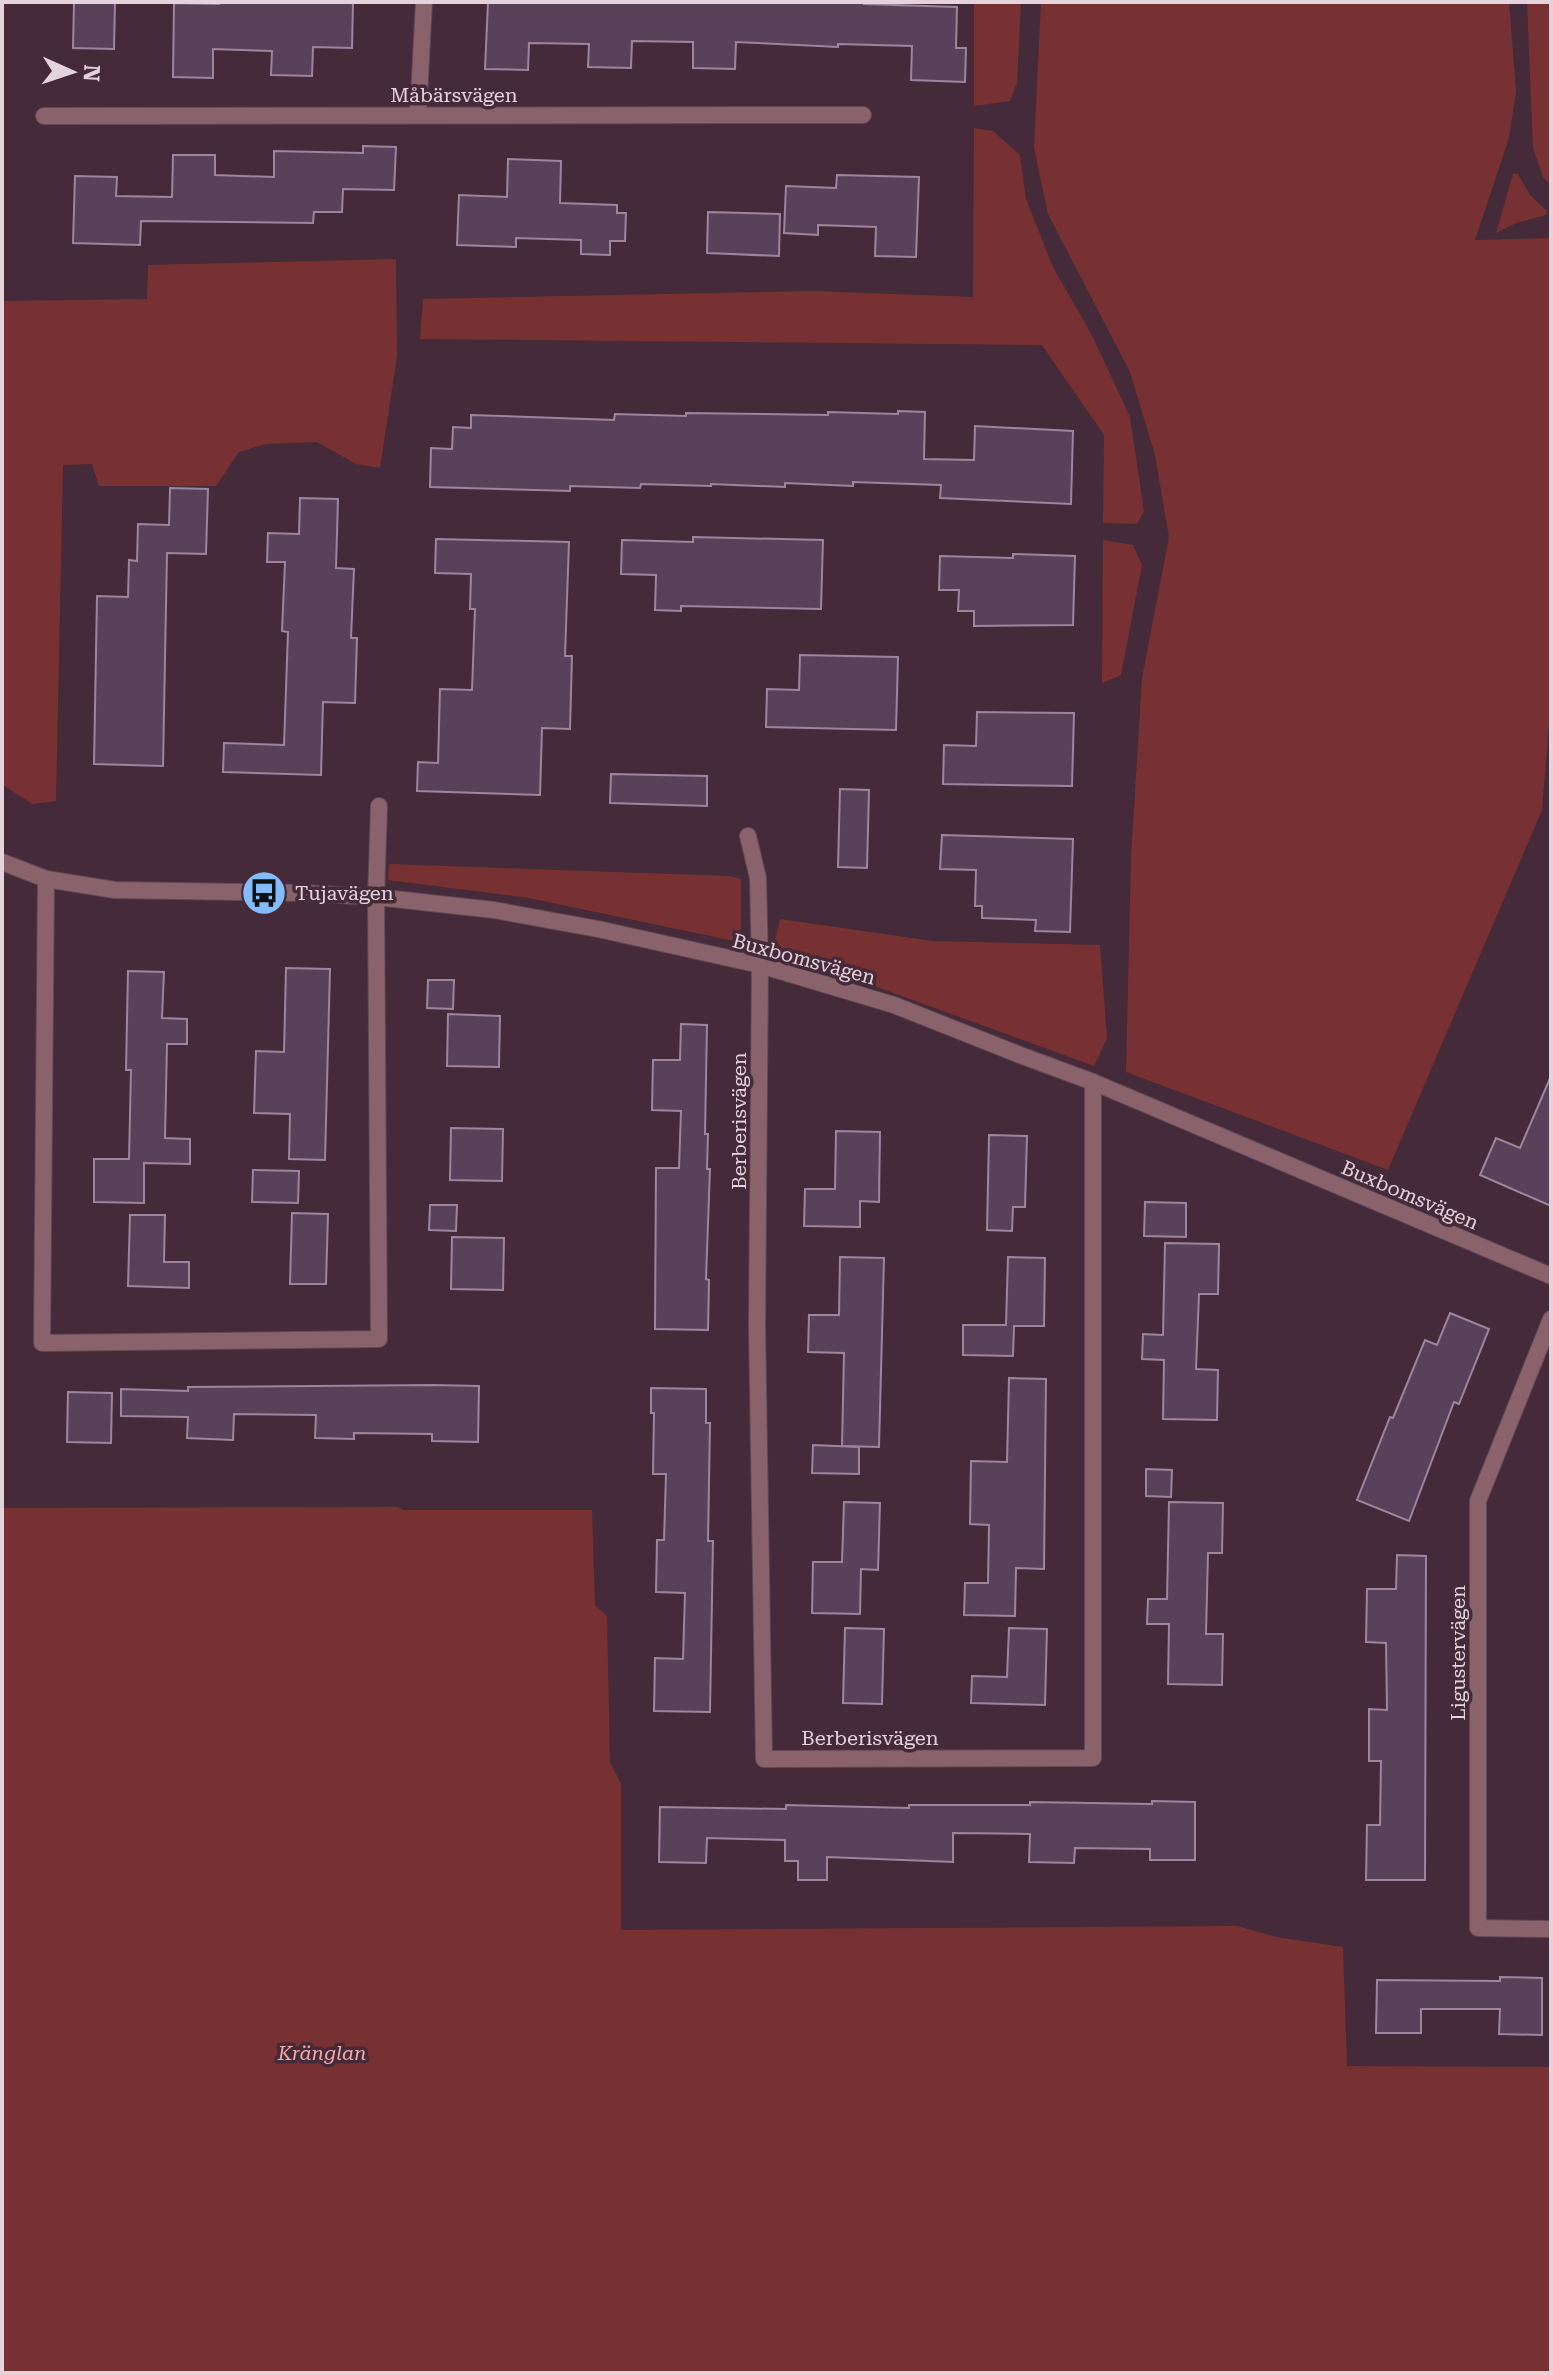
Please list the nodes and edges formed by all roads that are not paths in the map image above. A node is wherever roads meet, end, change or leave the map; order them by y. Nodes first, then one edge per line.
1 (424, 2) edge
2 (418, 115) junction
3 (863, 115) dead end
4 (44, 116) dead end
5 (379, 806) dead end
6 (748, 836) dead end
7 (2, 862) edge
8 (46, 879) junction
9 (376, 897) junction
10 (760, 965) junction
11 (1093, 1082) junction
12 (1551, 1276) edge
13 (1551, 1319) edge
14 (1551, 1929) edge

1 - 2 street
2 - 3 street, Måbärsvägen
2 - 4 street, Måbärsvägen
5 - 9 street
6 - 10 street
7 - 8 street, Buxbomsvägen
8 - 9 street, Buxbomsvägen
8 - 9 street
9 - 10 street, Buxbomsvägen
10 - 11 street, Buxbomsvägen
10 - 11 street, Berberisvägen
11 - 12 street, Buxbomsvägen
13 - 14 street, Ligustervägen

